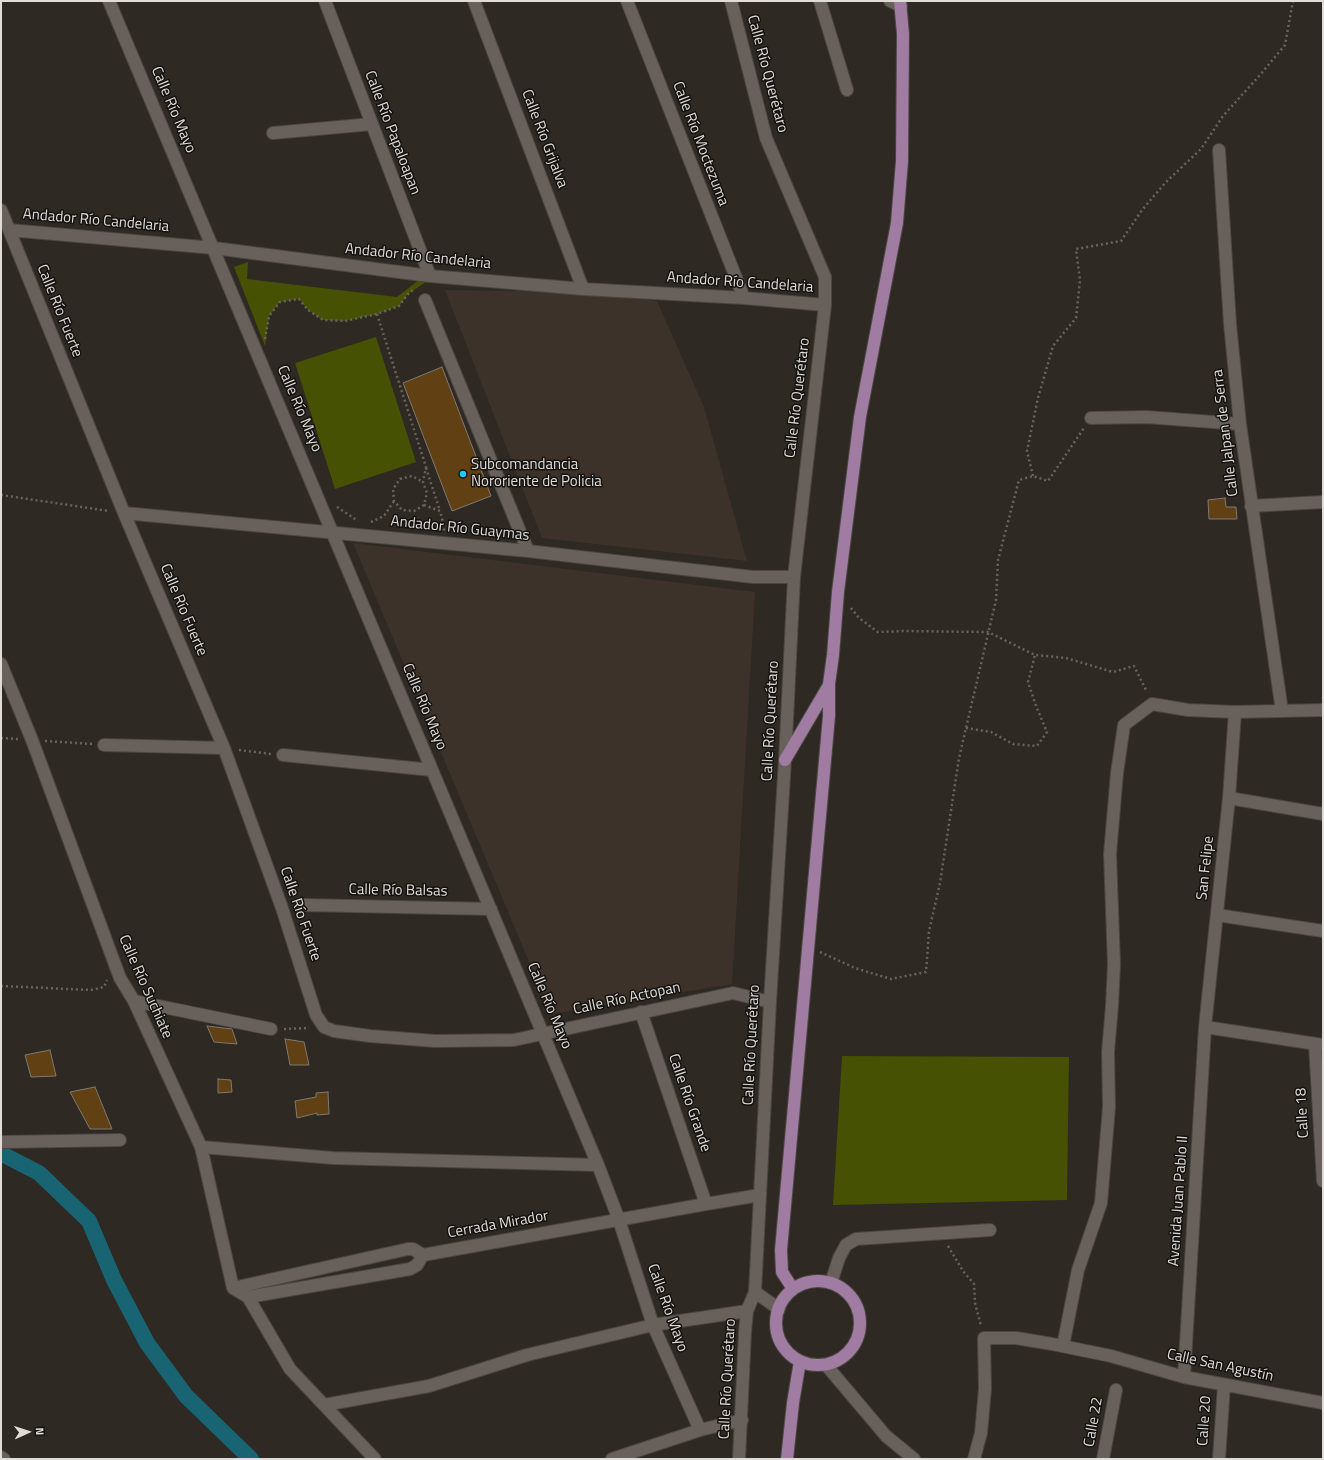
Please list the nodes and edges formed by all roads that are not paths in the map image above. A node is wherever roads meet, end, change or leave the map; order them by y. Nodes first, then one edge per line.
1 (109, 1) edge
2 (325, 1) edge
3 (474, 1) edge
4 (627, 1) edge
5 (731, 1) edge
6 (820, 1) edge
7 (897, 3) edge
8 (847, 90) dead end
9 (372, 124) junction
10 (273, 133) dead end
11 (1219, 150) dead end
12 (1, 210) edge
13 (9, 230) junction
14 (214, 248) junction
15 (430, 276) junction
16 (583, 289) junction
17 (744, 298) junction
18 (425, 300) dead end
19 (825, 305) junction
20 (1091, 418) road end
21 (1240, 424) junction
22 (1323, 502) edge
23 (1251, 506) junction
24 (124, 513) junction
25 (333, 532) junction
26 (528, 551) junction
27 (794, 577) junction
28 (1, 664) edge
29 (829, 684) junction
30 (1323, 710) edge
31 (1282, 711) junction
32 (1235, 712) junction
33 (104, 745) road end
34 (224, 748) junction
35 (283, 755) road end
36 (785, 760) junction
37 (432, 770) junction
38 (1229, 798) junction
39 (1323, 814) edge
40 (304, 905) dead end
41 (491, 910) junction
42 (1217, 915) junction
43 (1323, 931) edge
44 (134, 1001) junction
45 (770, 1002) junction
46 (641, 1012) junction
47 (324, 1027) joint
48 (1205, 1027) junction
49 (271, 1029) road end
50 (543, 1034) junction
51 (1319, 1045) edge
52 (120, 1140) dead end
53 (2, 1141) edge
54 (200, 1147) junction
55 (598, 1165) junction
56 (1323, 1181) edge
57 (760, 1196) junction
58 (706, 1204) junction
59 (620, 1220) junction
60 (990, 1230) dead end
61 (423, 1255) junction
62 (831, 1283) junction
63 (233, 1288) junction
64 (793, 1290) junction
65 (755, 1292) junction
66 (248, 1297) junction
67 (779, 1309) junction
68 (747, 1311) junction
69 (653, 1325) junction
70 (1063, 1346) junction
71 (800, 1361) junction
72 (826, 1365) junction
73 (1184, 1377) junction
74 (1224, 1385) junction
75 (1116, 1390) dead end
76 (1323, 1403) edge
77 (324, 1405) junction
78 (742, 1420) junction
79 (700, 1430) junction
80 (1, 1457) edge
81 (4, 1459) edge
82 (375, 1459) edge
83 (612, 1459) edge
84 (740, 1459) edge
85 (787, 1459) edge
86 (914, 1459) edge
87 (974, 1459) edge
88 (1103, 1459) edge
89 (1219, 1459) edge

1 - 14 street, Calle Río Mayo
2 - 9 street, Calle Río Papaloapan
3 - 16 street, Calle Río Grijalva
4 - 17 street, Calle Río Moctezuma
5 - 19 street, Calle Río Querétaro
6 - 8 street
7 - 29 main road
9 - 10 street
9 - 15 street, Calle Río Papaloapan
11 - 21 street, Calle Jalpan de Serra
12 - 13 street, Calle Río Fuerte
13 - 14 street, Andador Río Candelaria
13 - 24 street, Calle Río Fuerte
14 - 15 street, Andador Río Candelaria
14 - 25 street, Calle Río Mayo
15 - 16 street, Andador Río Candelaria
16 - 17 street, Andador Río Candelaria
17 - 19 street, Andador Río Candelaria
18 - 26 street
19 - 27 street, Calle Río Querétaro
20 - 21 street
21 - 23 street, Calle Jalpan de Serra
22 - 23 street
23 - 31 street, Calle Jalpan de Serra
24 - 25 street, Andador Río Guaymas
24 - 34 street, Calle Río Fuerte
25 - 26 street, Andador Río Guaymas
25 - 37 street, Calle Río Mayo
26 - 27 street, Andador Río Guaymas
27 - 36 street, Calle Río Querétaro
28 - 44 street, Calle Río Suchiate
29 - 36 main road
29 - 64 main road
30 - 31 street
31 - 32 street
32 - 38 street, San Felipe
32 - 70 street
33 - 34 street
34 - 47 street, Calle Río Fuerte
35 - 37 street
36 - 45 street, Calle Río Querétaro
37 - 41 street, Calle Río Mayo
38 - 39 street
38 - 42 street, San Felipe
40 - 41 street, Calle Río Balsas
41 - 50 street, Calle Río Mayo
42 - 43 street
42 - 48 street, San Felipe
44 - 49 street
44 - 54 street, Calle Río Suchiate
45 - 46 street, Calle Río Actopan
45 - 57 street, Calle Río Querétaro
46 - 50 street, Calle Río Actopan
46 - 58 street, Calle Río Grande
47 - 50 street, Calle Río Actopan
48 - 51 street
48 - 73 street, Avenida Juan Pablo II
50 - 55 street, Calle Río Mayo
51 - 56 street, Calle 18
52 - 53 street
54 - 55 street
54 - 63 street, Calle Río Suchiate
55 - 59 street, Calle Río Mayo
57 - 58 street, Cerrada Mirador
57 - 65 street, Calle Río Querétaro
58 - 59 street, Cerrada Mirador
59 - 61 street, Cerrada Mirador
59 - 69 street, Calle Río Mayo
60 - 62 street
61 - 63 street
61 - 66 street
62 - 64 main road
62 - 72 main road
63 - 66 street
64 - 67 main road
65 - 67 street
65 - 68 street, Calle Río Querétaro
66 - 77 street
67 - 71 main road
68 - 69 street
68 - 78 street, Calle Río Querétaro
69 - 77 street
69 - 79 street, Calle Río Mayo
70 - 73 street, Calle San Agustín
70 - 87 street, Calle San Agustín
71 - 72 main road
71 - 85 main road
72 - 86 street
73 - 74 street, Calle San Agustín
74 - 76 street, Calle San Agustín
74 - 89 street, Calle 20
75 - 88 street, Calle 22
77 - 82 street
78 - 79 street
78 - 84 street, Calle Río Querétaro
79 - 83 street
80 - 81 street

